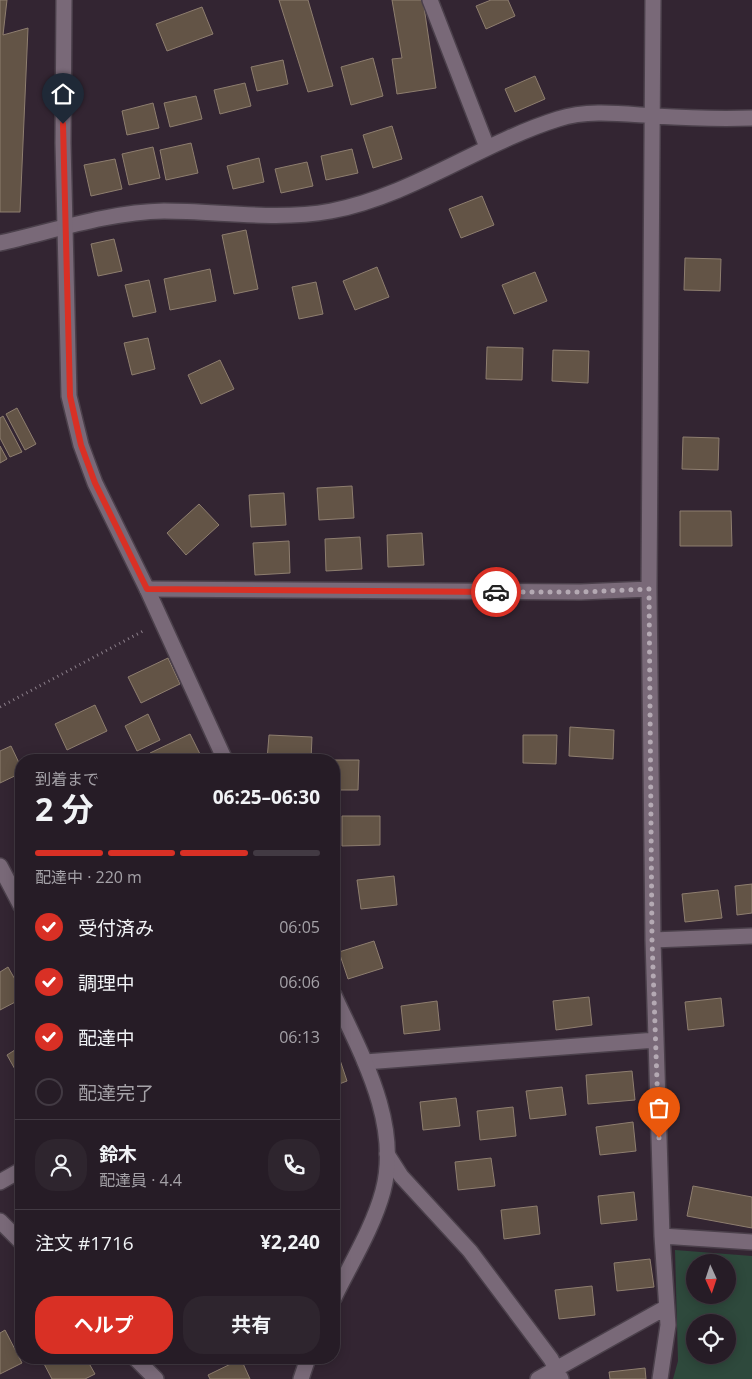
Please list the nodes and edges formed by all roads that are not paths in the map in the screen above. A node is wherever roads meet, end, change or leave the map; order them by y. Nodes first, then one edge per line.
1 (64, 0) edge
2 (430, 0) edge
3 (653, 0) edge
4 (651, 116) junction
5 (752, 118) edge
6 (487, 147) junction
7 (65, 228) junction
8 (0, 243) edge
9 (147, 589) junction
10 (649, 589) junction
11 (222, 754) edge
12 (0, 866) edge
13 (15, 895) edge
14 (752, 936) edge
15 (652, 940) junction
16 (340, 1011) edge
17 (656, 1040) junction
18 (365, 1062) junction
19 (388, 1154) junction
20 (15, 1173) edge
21 (0, 1182) edge
22 (0, 1221) edge
23 (15, 1236) edge
24 (662, 1236) junction
25 (752, 1242) edge
26 (340, 1286) edge
27 (665, 1308) junction
28 (141, 1364) edge
29 (306, 1364) edge
30 (559, 1374) edge
31 (156, 1379) edge
32 (301, 1379) edge
33 (538, 1379) edge
34 (660, 1379) edge

1 - 7 street
2 - 6 street
3 - 4 street
4 - 5 street
4 - 6 street
4 - 10 street
6 - 7 street
7 - 8 street
7 - 9 street
9 - 10 street
9 - 11 street
10 - 15 street
12 - 13 street
14 - 15 street
15 - 17 street
16 - 18 street
17 - 18 street
17 - 24 street
18 - 19 street
19 - 26 street
19 - 30 street
20 - 21 street
22 - 23 street
24 - 25 street
24 - 27 street
27 - 30 street
27 - 34 street
28 - 31 street
29 - 32 street
30 - 33 street

